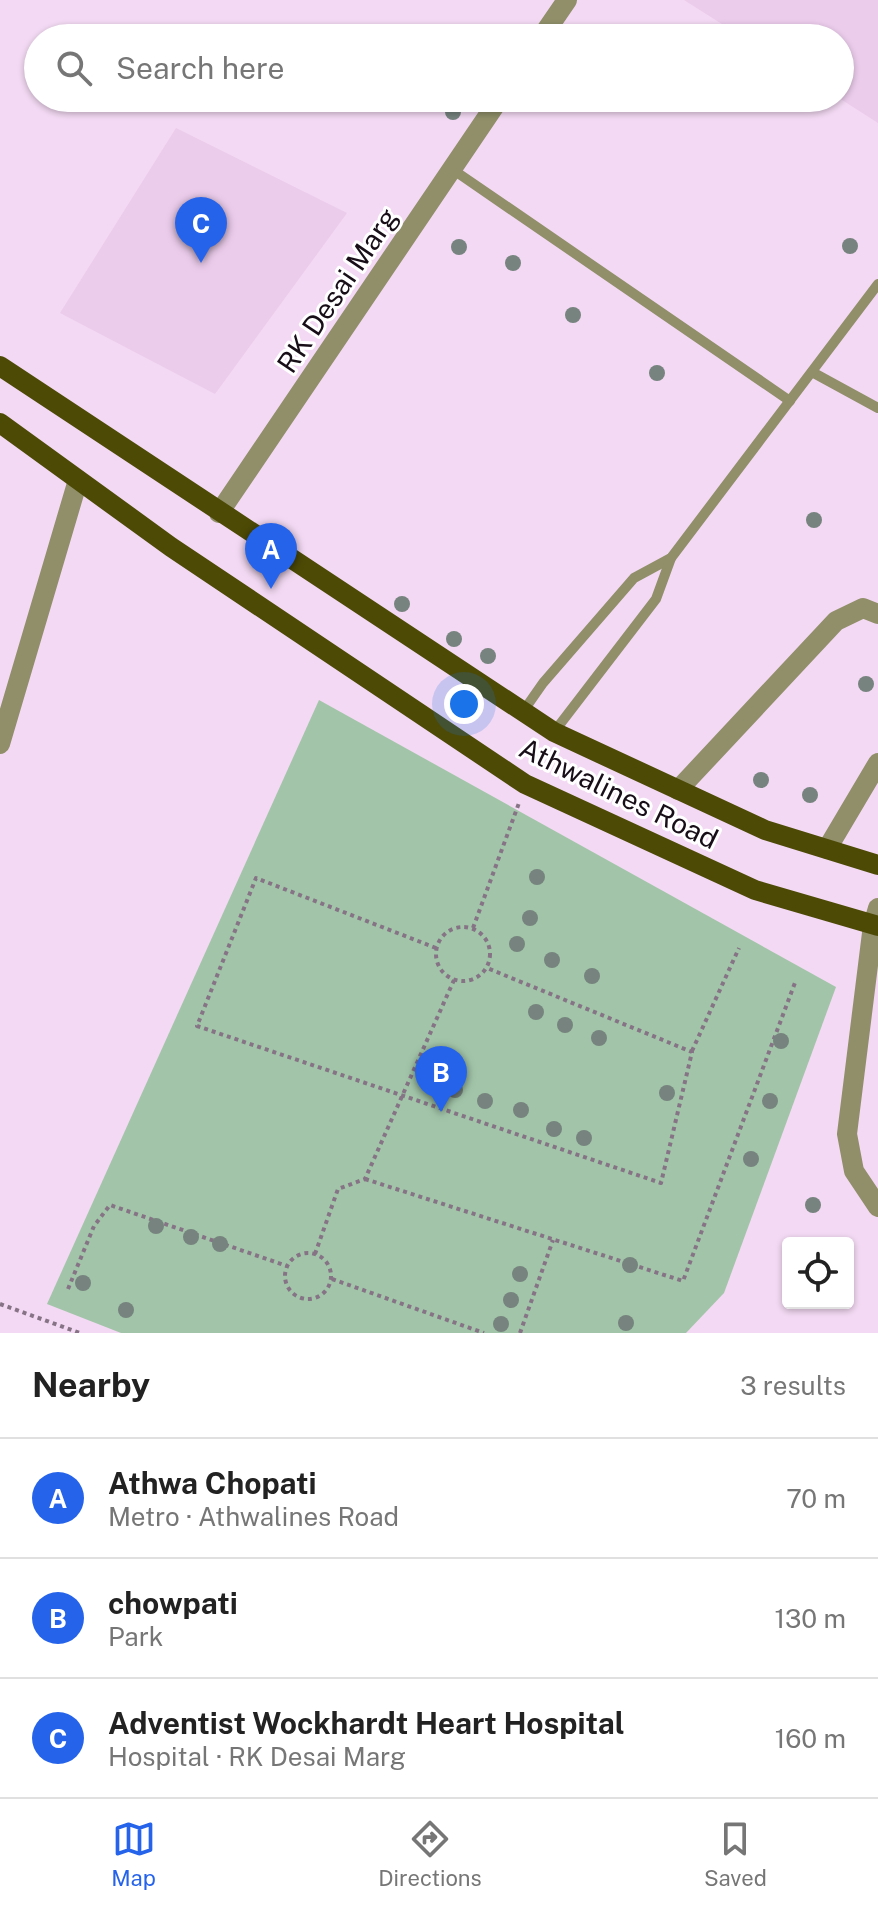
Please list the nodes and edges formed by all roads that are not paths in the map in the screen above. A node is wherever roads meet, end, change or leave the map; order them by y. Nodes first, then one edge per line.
1 (567, 0) edge
2 (551, 24) edge
3 (491, 112) edge
4 (452, 169) junction
5 (878, 284) edge
6 (0, 366) edge
7 (812, 372) junction
8 (790, 401) junction
9 (878, 408) edge
10 (0, 423) edge
11 (78, 480) junction
12 (219, 513) junction
13 (671, 558) junction
14 (878, 614) edge
15 (522, 713) junction
16 (554, 732) junction
17 (0, 744) edge
18 (878, 763) edge
19 (678, 790) junction
20 (827, 849) junction
21 (878, 865) edge
22 (876, 919) edge
23 (878, 1207) edge

1 - 2 street
3 - 4 street, RK Desai Marg
4 - 8 lane
4 - 12 street, RK Desai Marg
5 - 7 lane
6 - 12 main road, Athwalines Road
7 - 8 lane
7 - 9 lane
8 - 13 lane
10 - 11 main road, Athwalines Road
11 - 17 street
11 - 22 main road, Athwalines Road
12 - 15 main road, Athwalines Road
13 - 15 lane
13 - 16 lane
14 - 19 street
15 - 16 main road, Athwalines Road
16 - 19 main road, Athwalines Road
18 - 20 street
19 - 20 main road, Athwalines Road
20 - 21 main road, Athwalines Road
22 - 23 street

